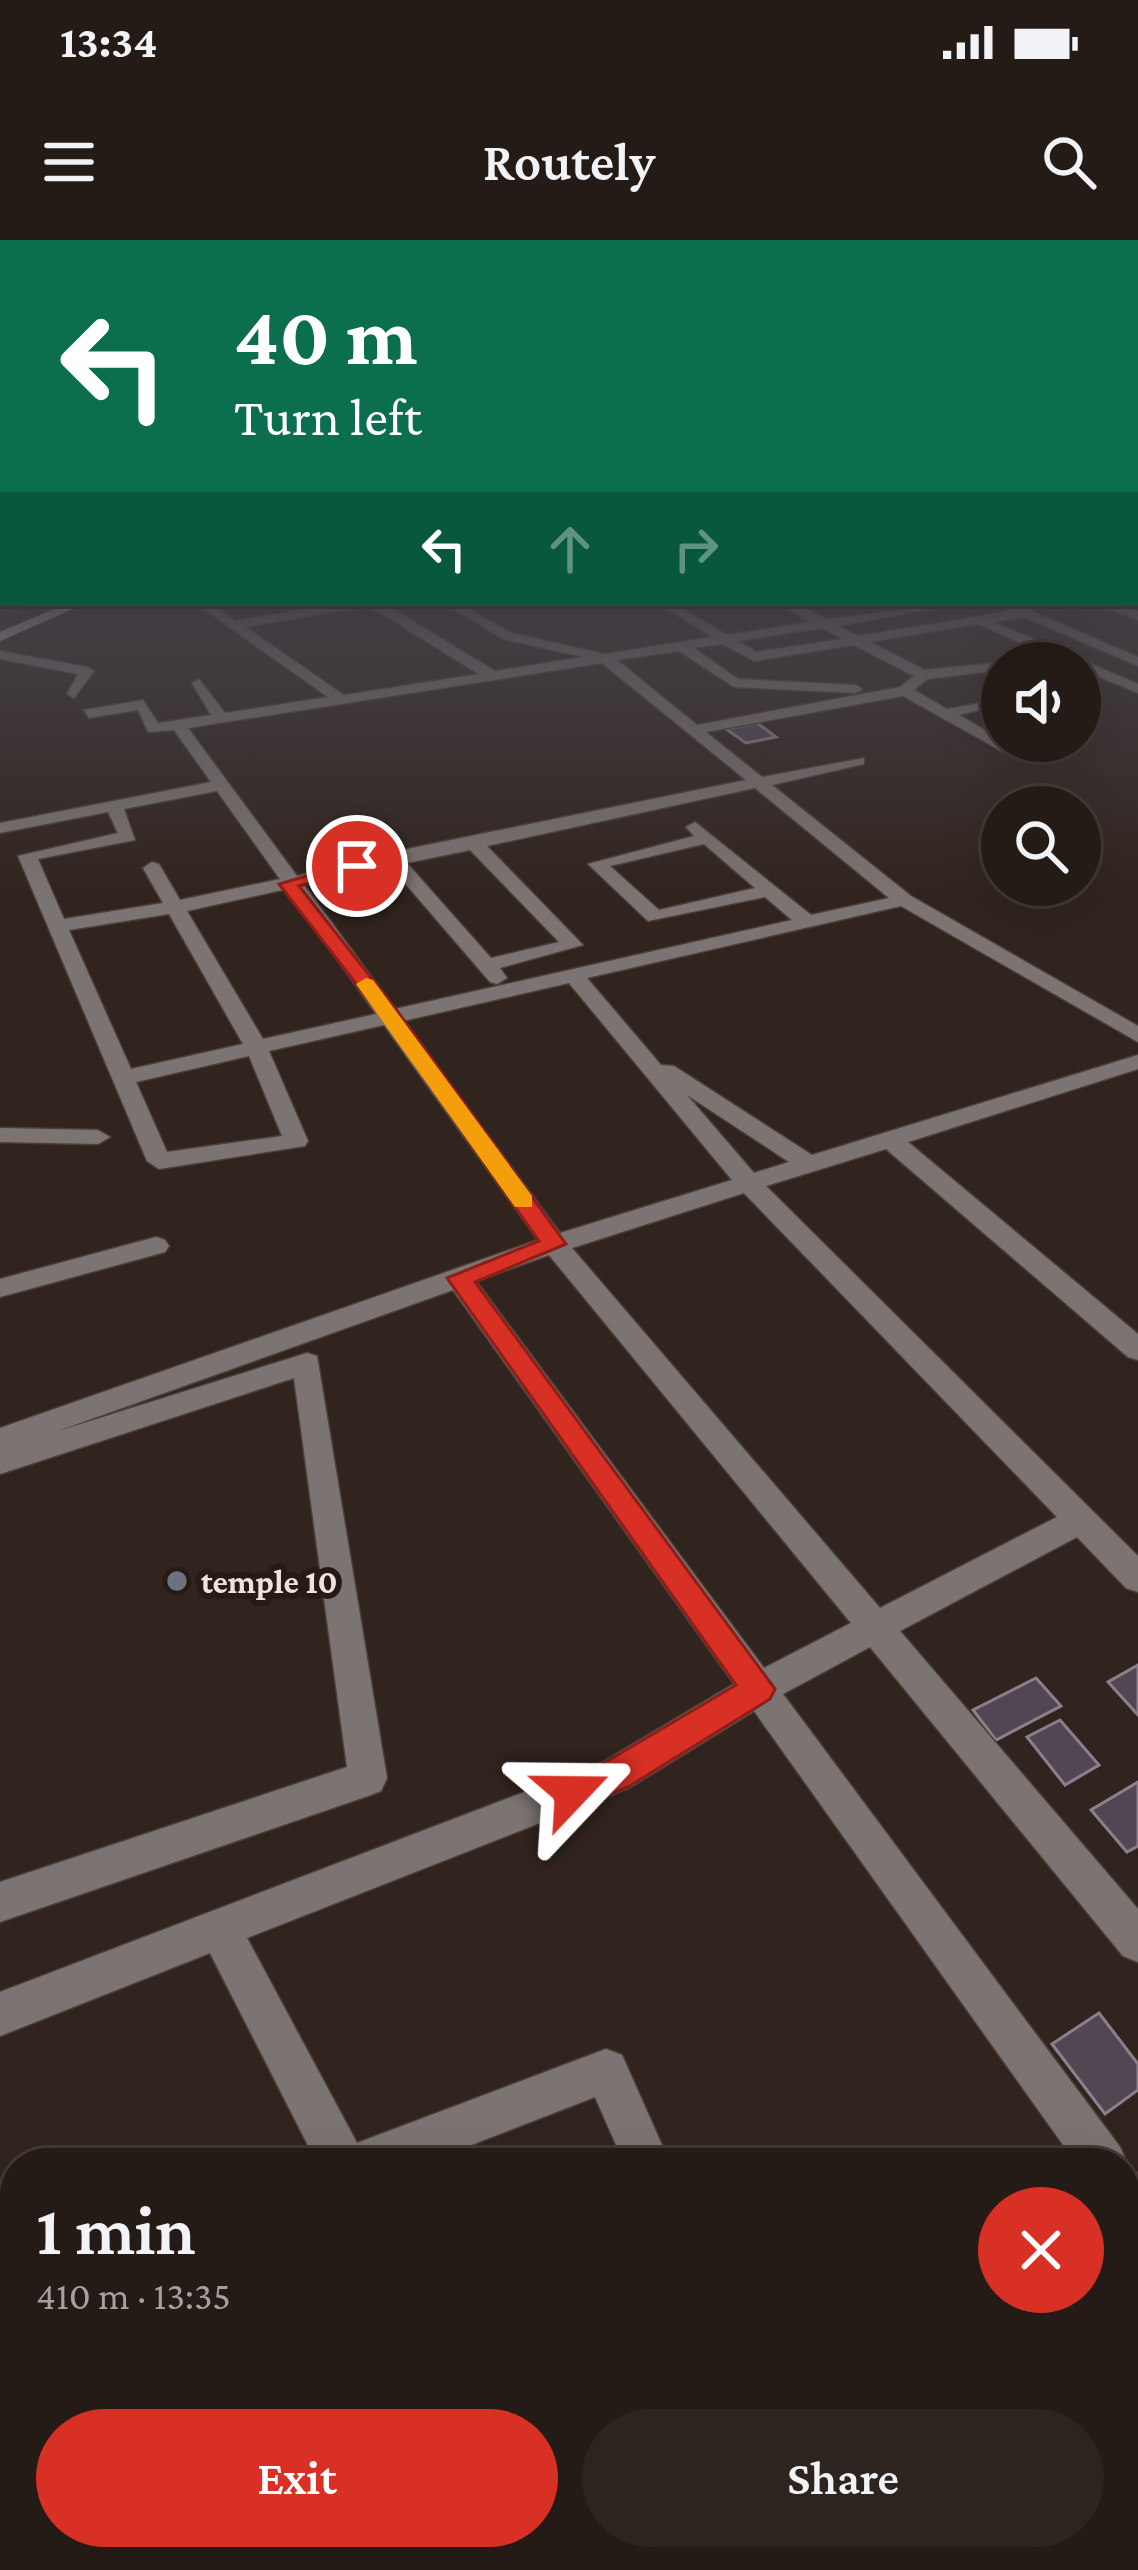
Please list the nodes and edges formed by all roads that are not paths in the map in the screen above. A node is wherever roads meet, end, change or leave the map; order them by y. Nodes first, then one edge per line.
1 (83, 678) edge
2 (309, 678) edge
3 (483, 678) edge
4 (628, 678) edge
5 (727, 678) edge
6 (919, 678) edge
7 (1109, 678) edge
8 (199, 683) dead end
9 (1138, 689) edge
10 (902, 692) junction
11 (74, 694) dead end
12 (342, 700) junction
13 (981, 705) edge
14 (89, 713) dead end
15 (945, 713) junction
16 (221, 719) junction
17 (178, 725) junction
18 (693, 730) junction
19 (981, 734) edge
20 (858, 761) dead end
21 (763, 785) junction
22 (218, 786) junction
23 (667, 804) junction
24 (113, 806) junction
25 (0, 828) edge
26 (707, 838) junction
27 (473, 842) junction
28 (392, 857) junction
29 (152, 868) dead end
30 (288, 884) junction
31 (769, 890) junction
32 (904, 899) junction
33 (177, 907) junction
34 (807, 922) junction
35 (57, 926) junction
36 (486, 965) junction
37 (574, 976) junction
38 (508, 991) junction
39 (391, 1016) junction
40 (1138, 1035) edge
41 (257, 1049) junction
42 (638, 1052) junction
43 (1138, 1062) edge
44 (123, 1078) junction
45 (0, 1135) edge
46 (98, 1137) dead end
47 (892, 1142) junction
48 (812, 1166) junction
49 (750, 1185) junction
50 (554, 1244) junction
51 (157, 1246) dead end
52 (459, 1278) junction
53 (0, 1288) edge
54 (1138, 1350) edge
55 (0, 1440) edge
56 (0, 1462) edge
57 (1081, 1520) junction
58 (1138, 1578) edge
59 (874, 1626) junction
60 (758, 1689) junction
61 (0, 1902) edge
62 (219, 1928) junction
63 (1138, 1941) edge
64 (0, 2014) edge
65 (334, 2148) edge
66 (404, 2148) edge
67 (640, 2148) edge
68 (1093, 2148) edge

1 - 11 street
2 - 12 street
3 - 12 street
4 - 18 street
5 - 10 street
6 - 10 street
7 - 9 street
8 - 16 street
10 - 15 street
10 - 18 street
12 - 16 street
13 - 15 street
14 - 17 street
15 - 19 street
16 - 17 street
17 - 22 street
18 - 21 street
20 - 21 street
21 - 23 street
21 - 32 street
22 - 24 street
22 - 30 street
23 - 26 street
23 - 27 street
24 - 25 street
24 - 35 street
26 - 31 street
26 - 31 street
27 - 28 street
27 - 36 street
28 - 30 street
28 - 36 street
29 - 33 street
30 - 33 street
30 - 39 street
31 - 34 street
32 - 34 street
32 - 40 street
33 - 35 street
33 - 41 street
34 - 37 street
35 - 44 street
36 - 38 street
37 - 38 street
37 - 42 street
38 - 39 street
39 - 41 street
39 - 50 street
41 - 44 street
41 - 44 street
42 - 48 street
42 - 49 street
43 - 47 street
45 - 46 street
47 - 48 street
47 - 54 street
48 - 49 street
49 - 50 street
49 - 57 street
50 - 52 street
50 - 59 street
51 - 53 street
52 - 55 street
52 - 60 street
56 - 61 street
57 - 58 street
57 - 59 street
59 - 60 street
59 - 63 street
60 - 62 street
60 - 68 street
62 - 64 street
62 - 65 street
66 - 67 street

